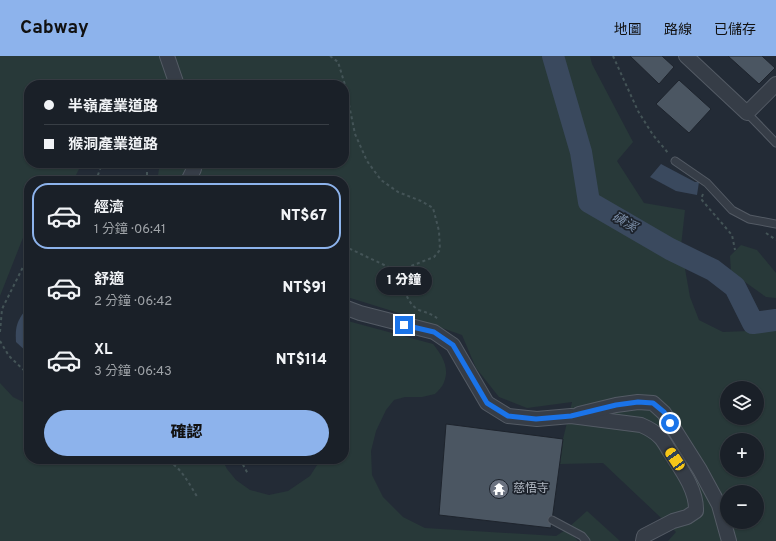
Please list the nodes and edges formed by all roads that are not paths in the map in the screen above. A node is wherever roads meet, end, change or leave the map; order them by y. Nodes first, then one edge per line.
1 (167, 56) edge
2 (686, 56) edge
3 (175, 80) edge
4 (776, 84) edge
5 (747, 113) junction
6 (776, 143) edge
7 (675, 161) road end
8 (776, 224) edge
9 (349, 309) edge
10 (571, 416) junction
11 (552, 520) dead end
12 (586, 541) edge
13 (643, 541) edge
14 (729, 541) edge

1 - 3 street
2 - 5 street
4 - 5 street
5 - 6 lane
7 - 8 lane
9 - 10 street
10 - 13 street
10 - 14 street
11 - 12 lane

